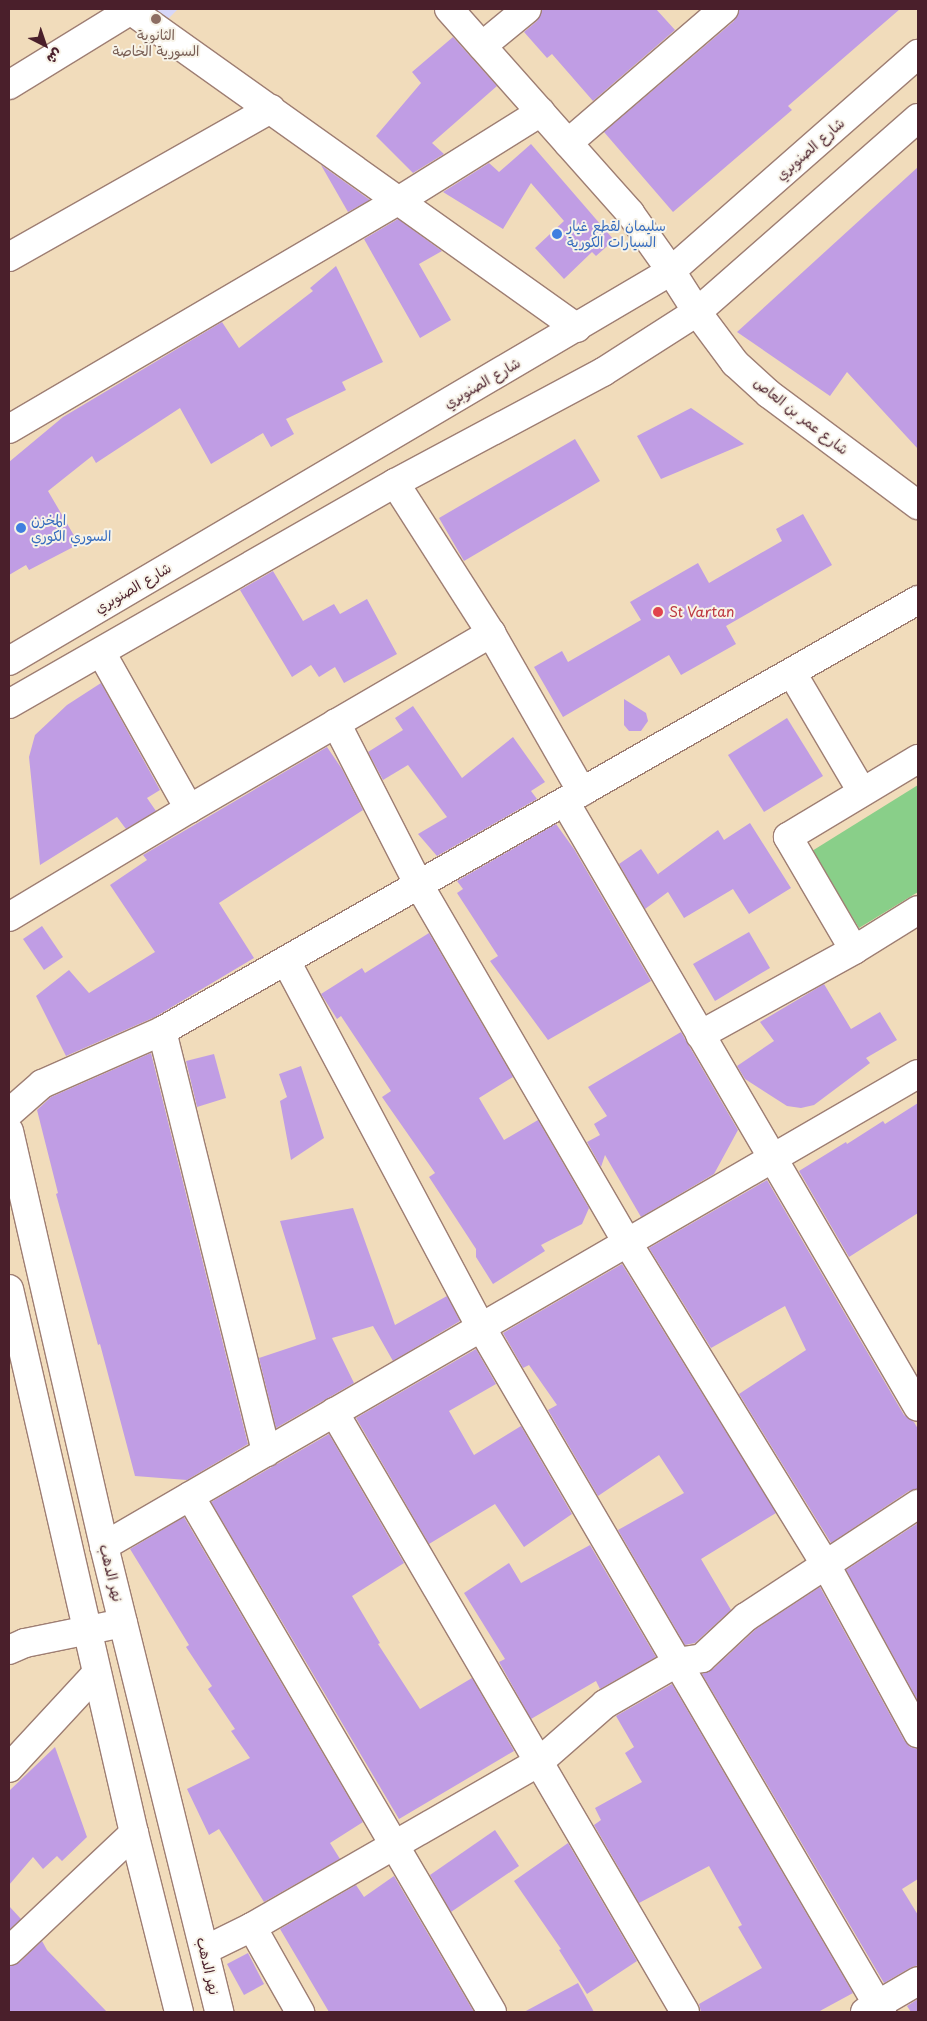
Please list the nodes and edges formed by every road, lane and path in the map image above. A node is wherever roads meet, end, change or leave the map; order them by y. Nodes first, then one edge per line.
1 (130, 9) edge
2 (449, 9) edge
3 (527, 9) edge
4 (724, 9) edge
5 (482, 46) junction
6 (918, 54) edge
7 (9, 85) edge
8 (271, 109) junction
9 (541, 112) junction
10 (918, 118) edge
11 (568, 143) junction
12 (400, 200) junction
13 (9, 257) edge
14 (671, 271) junction
15 (698, 312) junction
16 (576, 328) junction
17 (9, 428) edge
18 (395, 483) junction
19 (918, 505) edge
20 (918, 600) edge
21 (491, 633) junction
22 (101, 652) junction
23 (9, 661) edge
24 (792, 673) junction
25 (9, 704) edge
26 (336, 723) junction
27 (918, 759) edge
28 (862, 792) junction
29 (574, 797) junction
30 (189, 809) junction
31 (419, 885) junction
32 (918, 910) edge
33 (9, 917) edge
34 (854, 950) junction
35 (286, 960) junction
36 (162, 1031) junction
37 (700, 1035) junction
38 (918, 1074) edge
39 (9, 1113) edge
40 (9, 1131) edge
41 (772, 1158) junction
42 (627, 1242) junction
43 (9, 1288) edge
44 (482, 1327) junction
45 (918, 1407) edge
46 (334, 1412) junction
47 (266, 1452) junction
48 (190, 1496) junction
49 (918, 1504) edge
50 (104, 1546) junction
51 (826, 1565) junction
52 (123, 1623) junction
53 (87, 1629) junction
54 (9, 1650) edge
55 (678, 1662) junction
56 (97, 1673) junction
57 (918, 1733) edge
58 (539, 1762) junction
59 (9, 1768) edge
60 (134, 1833) junction
61 (394, 1845) junction
62 (252, 1927) junction
63 (205, 1950) junction
64 (9, 1951) edge
65 (918, 1982) edge
66 (875, 2010) edge
67 (179, 2012) edge
68 (219, 2012) edge
69 (300, 2012) edge
70 (492, 2012) edge
71 (685, 2012) edge

1 - 7 street
1 - 8 street
2 - 5 street, شارع عمر بن العاص
3 - 5 street
4 - 11 street
5 - 9 street, شارع عمر بن العاص
6 - 14 street, شارع الصنوبري
8 - 12 street
8 - 13 street
9 - 11 street, شارع عمر بن العاص
9 - 12 street
10 - 15 street
11 - 14 street, شارع عمر بن العاص
12 - 16 street
12 - 17 street
14 - 15 street, شارع عمر بن العاص
14 - 16 street, شارع الصنوبري
15 - 18 street
15 - 19 street, شارع عمر بن العاص
16 - 23 street, شارع الصنوبري
18 - 21 street
18 - 22 street
20 - 24 street
21 - 26 street
21 - 29 street
22 - 25 street
22 - 30 street
24 - 28 street
24 - 29 street
26 - 30 street
26 - 31 street
27 - 28 street
28 - 34 street
29 - 31 street
29 - 37 street
30 - 33 street
31 - 35 street
31 - 42 street
32 - 34 street
34 - 37 street
35 - 36 street
35 - 44 street
36 - 39 street
36 - 47 street
37 - 41 street
38 - 41 street
40 - 50 street, نهر الدهب
41 - 42 street
41 - 45 street
42 - 44 street
42 - 51 street
43 - 53 street
44 - 46 street
44 - 55 street
46 - 47 street
46 - 58 street
47 - 48 street
48 - 50 street
48 - 61 street
49 - 51 street
50 - 52 street, نهر الدهب
51 - 55 street
51 - 57 street
52 - 53 street
52 - 63 street, نهر الدهب
53 - 54 street
53 - 56 street
55 - 58 street
55 - 66 street
56 - 59 street
56 - 60 street
58 - 61 street
58 - 71 street
60 - 64 street
60 - 67 street
61 - 62 street
61 - 70 street
62 - 63 street
62 - 69 street
63 - 68 street, نهر الدهب
65 - 66 street

